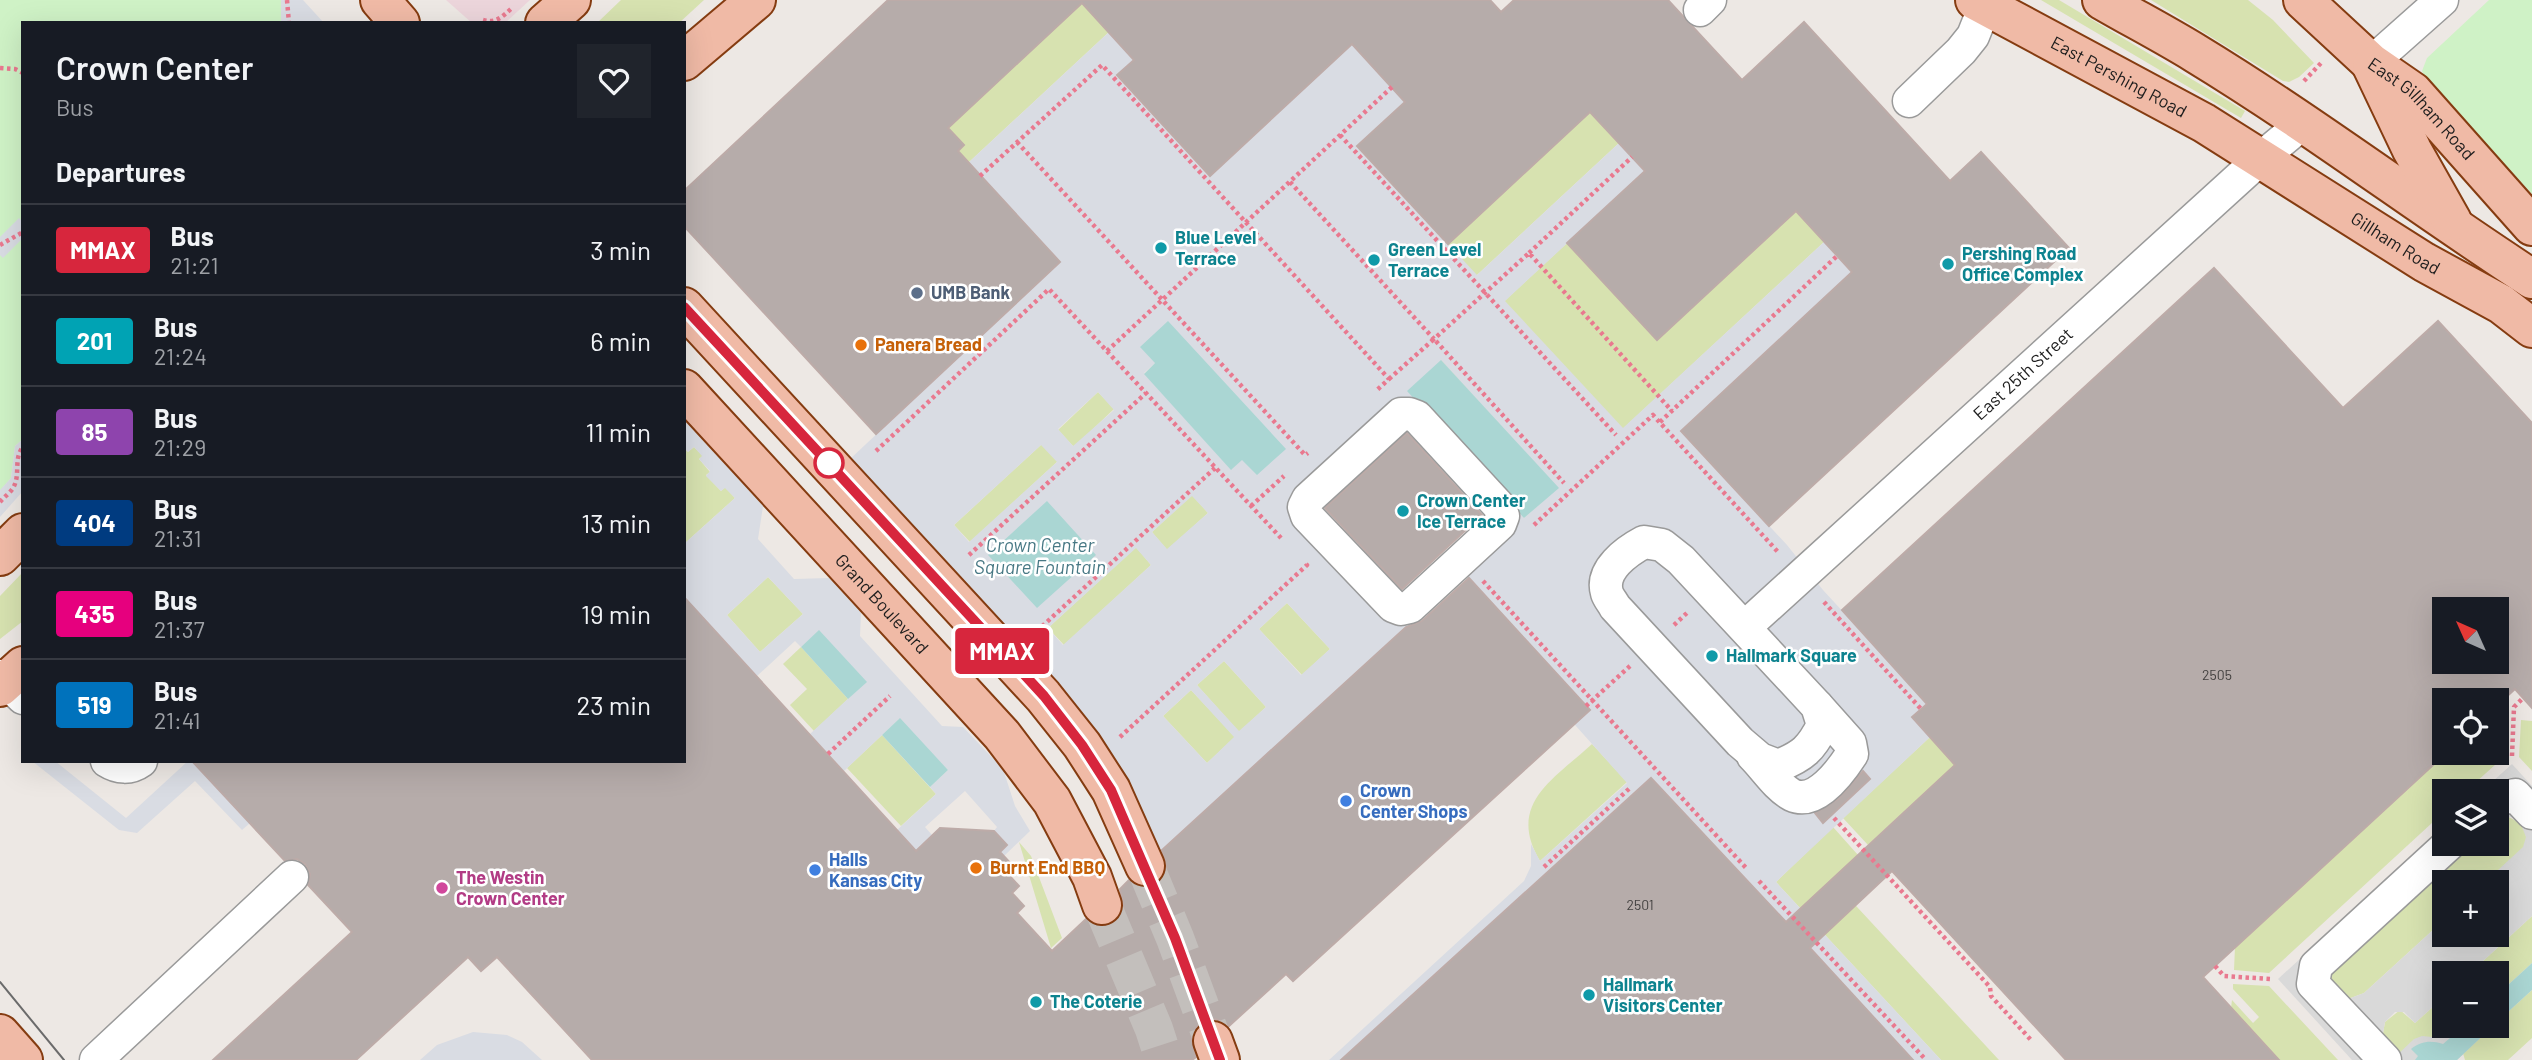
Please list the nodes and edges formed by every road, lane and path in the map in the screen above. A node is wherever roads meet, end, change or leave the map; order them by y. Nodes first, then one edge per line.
1 (287, 0) edge
2 (380, 0) edge
3 (521, 0) edge
4 (572, 0) edge
5 (755, 0) edge
6 (2102, 0) edge
7 (2303, 0) edge
8 (2442, 0) edge
9 (1980, 3) edge
10 (483, 20) dead end
11 (289, 21) edge
12 (398, 21) edge
13 (486, 21) edge
14 (493, 21) edge
15 (547, 21) edge
16 (686, 59) edge
17 (2323, 61) dead end
18 (2371, 63) junction
19 (0, 68) edge
20 (21, 72) edge
21 (2301, 84) dead end
22 (1392, 87) dead end
23 (1909, 101) dead end
24 (2303, 123) junction
25 (1340, 135) junction
26 (1017, 142) junction
27 (1632, 157) dead end
28 (2260, 159) junction
29 (980, 176) dead end
30 (1290, 182) junction
31 (1245, 222) junction
32 (2532, 226) edge
33 (2457, 230) junction
34 (21, 233) edge
35 (0, 245) edge
36 (1529, 253) junction
37 (1838, 256) dead end
38 (2532, 279) edge
39 (1484, 293) junction
40 (1162, 299) junction
41 (2501, 304) junction
42 (686, 309) edge
43 (2532, 328) edge
44 (1434, 339) junction
45 (1107, 351) junction
46 (1389, 379) junction
47 (686, 391) edge
48 (1146, 393) junction
49 (1371, 396) dead end
50 (1672, 411) junction
51 (1660, 422) dead end
52 (1616, 435) dead end
53 (1315, 447) dead end
54 (21, 450) edge
55 (876, 451) dead end
56 (1215, 468) junction
57 (1564, 483) dead end
58 (1268, 490) dead end
59 (0, 502) edge
60 (1251, 506) junction
61 (21, 535) edge
62 (1288, 546) dead end
63 (969, 555) dead end
64 (0, 556) edge
65 (1298, 556) dead end
66 (1824, 601) dead end
67 (1698, 603) dead end
68 (1393, 606) joint
69 (1745, 627) junction
70 (1670, 629) dead end
71 (1037, 631) dead end
72 (1638, 659) dead end
73 (890, 696) dead end
74 (2523, 698) dead end
75 (1586, 706) dead end
76 (1922, 709) dead end
77 (1120, 737) dead end
78 (828, 754) dead end
79 (2512, 756) dead end
80 (110, 763) edge
81 (136, 763) edge
82 (1653, 766) dead end
83 (1647, 773) dead end
84 (1631, 787) dead end
85 (2509, 797) edge
86 (2532, 813) edge
87 (1831, 815) dead end
88 (2436, 856) edge
89 (1145, 866) tunnel mouth
90 (1544, 867) dead end
91 (292, 877) dead end
92 (1759, 881) dead end
93 (1102, 905) tunnel mouth
94 (2215, 966) dead end
95 (2270, 979) dead end
96 (0, 1034) edge
97 (2031, 1040) dead end
98 (23, 1060) edge
99 (96, 1060) edge
100 (1926, 1060) edge
101 (2385, 1060) edge

1 - 11 path
2 - 12 main road
3 - 14 path
4 - 15 main road
5 - 16 main road
6 - 24 main road
7 - 18 main road, East Gillham Road
8 - 18 street
9 - 23 street
9 - 28 main road, East Pershing Road
10 - 13 path
17 - 21 path
18 - 32 main road, East Gillham Road
18 - 33 main road
19 - 20 path
22 - 25 path
24 - 28 street, East 25th Street
24 - 33 main road
25 - 30 path
25 - 39 path
26 - 29 path
26 - 31 path
26 - 40 path
27 - 36 path
28 - 41 main road, Gillham Road
28 - 69 street, East 25th Street
30 - 31 path
30 - 44 path
31 - 40 path
31 - 46 path
33 - 38 main road
33 - 41 main road
34 - 35 path
36 - 39 path
36 - 50 path
37 - 50 path
39 - 44 path
39 - 52 path
40 - 45 path
40 - 53 path
41 - 43 main road, Gillham Road
42 - 89 main road
44 - 46 path
44 - 57 path
45 - 48 path
45 - 55 path
46 - 49 path
47 - 93 main road, Grand Boulevard
48 - 56 path
48 - 63 path
50 - 51 path
54 - 59 path
56 - 60 path
56 - 71 path
58 - 60 path
60 - 62 path
61 - 64 main road
65 - 77 path
66 - 76 path
67 - 70 path
68 - 68 street
69 - 69 street
72 - 75 path
73 - 78 path
74 - 79 path
80 - 81 street
82 - 83 path
84 - 90 path
85 - 86 street
87 - 97 path
88 - 101 street
91 - 99 street
92 - 100 path
94 - 95 path
96 - 98 main road

